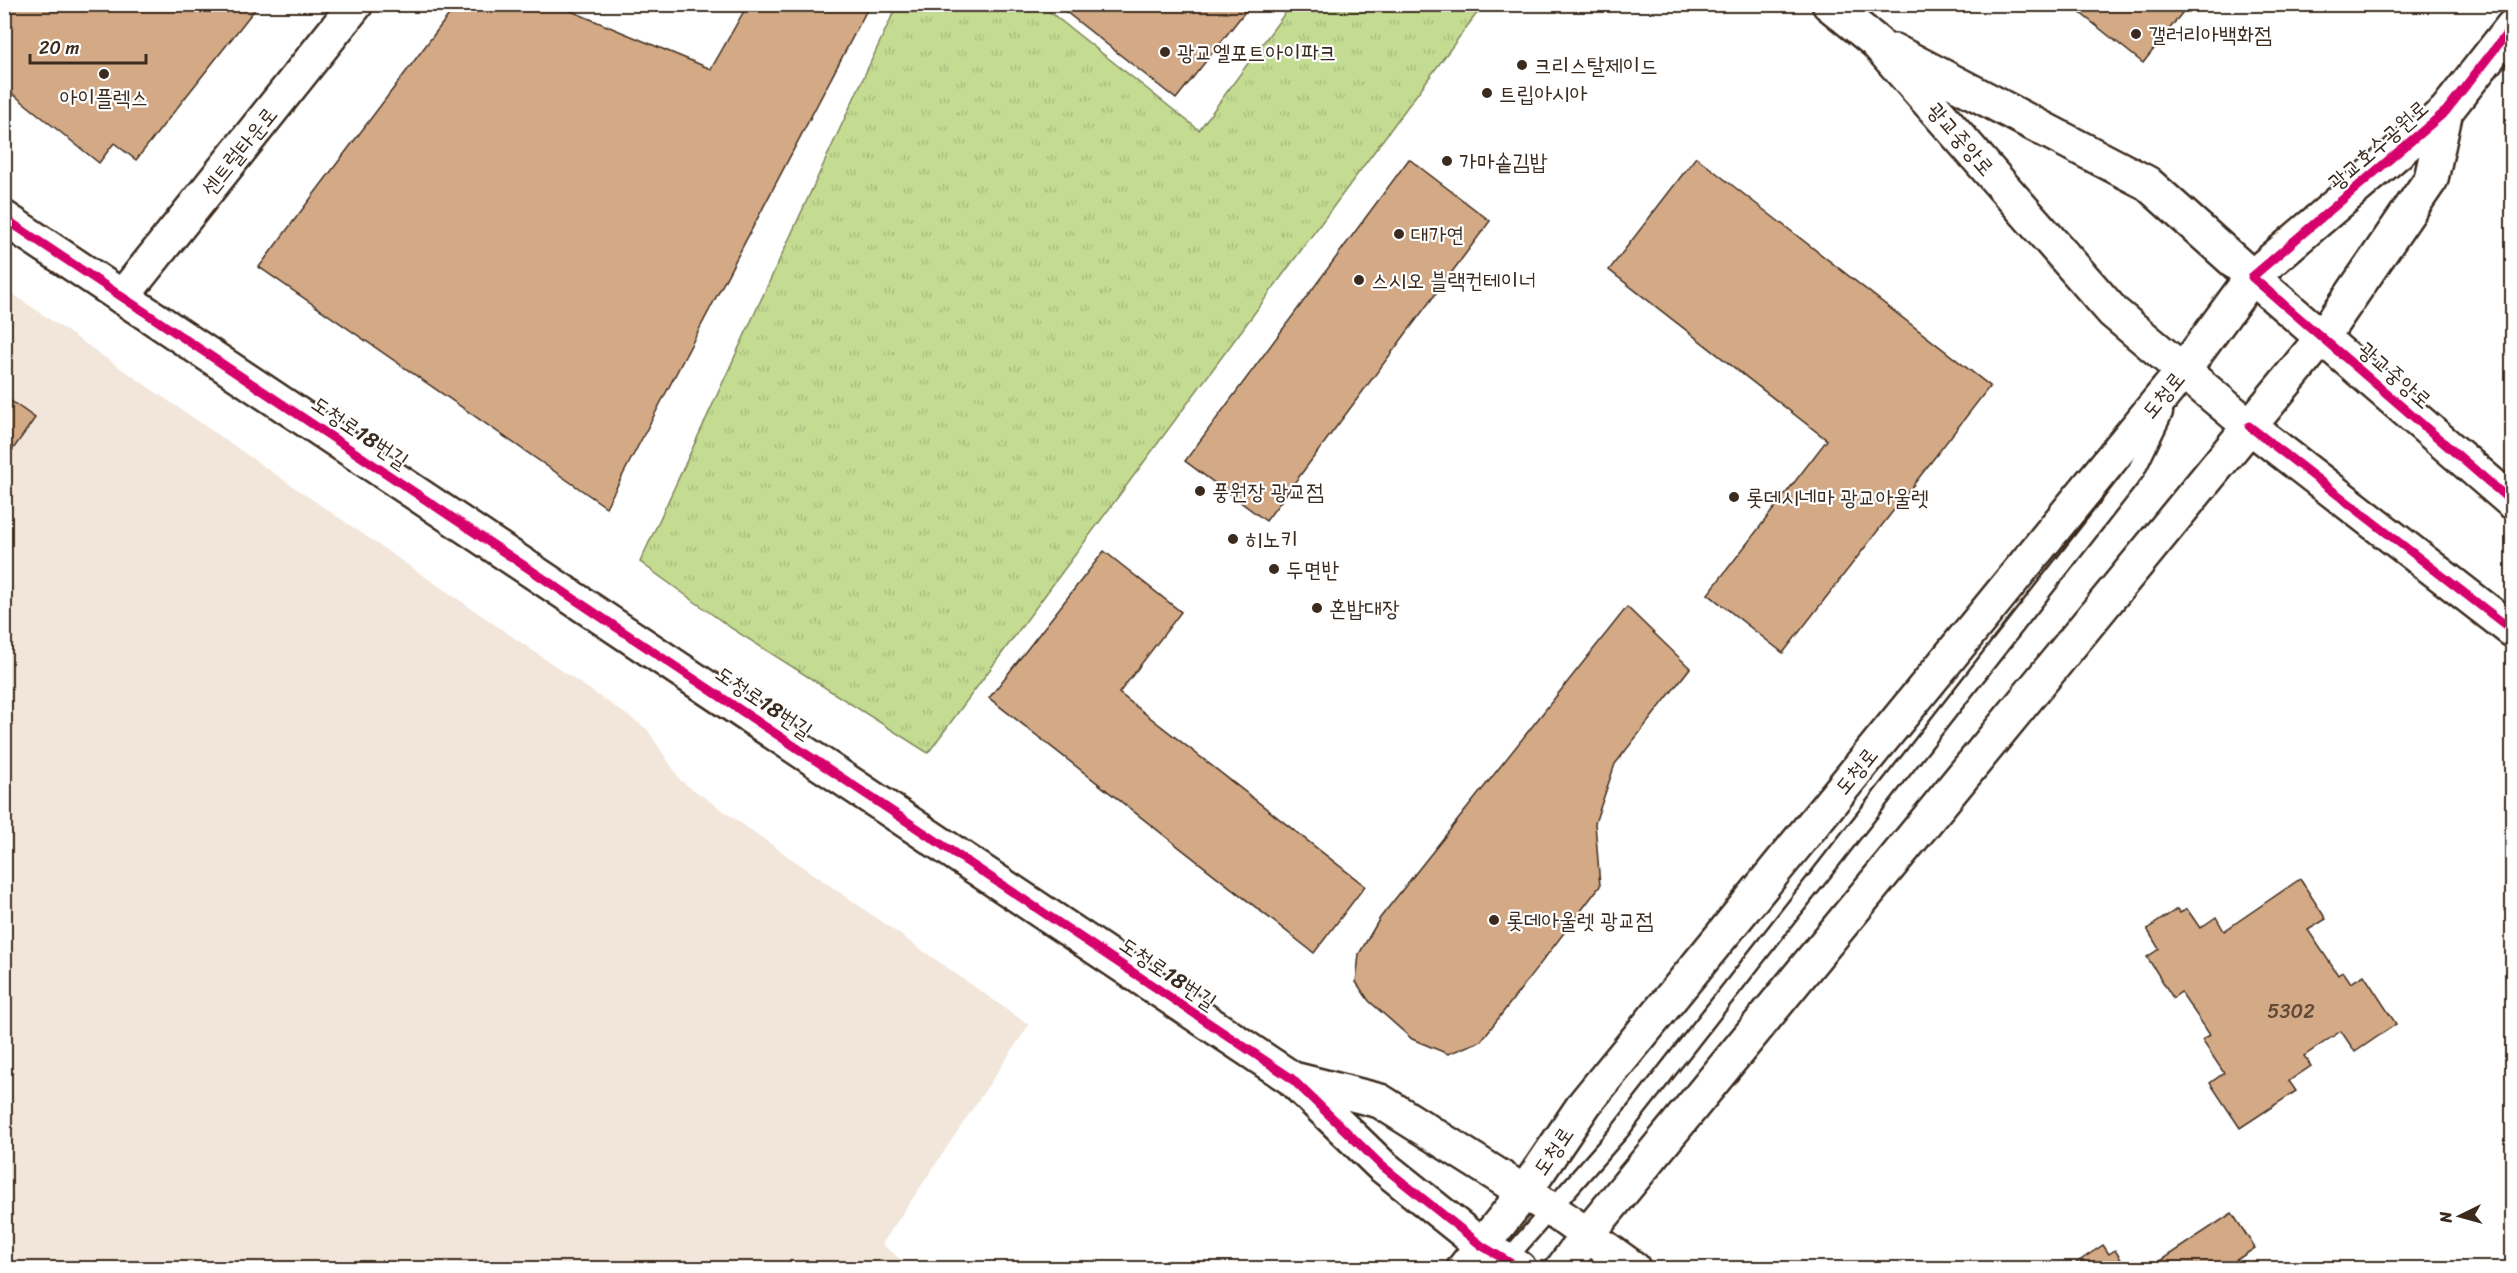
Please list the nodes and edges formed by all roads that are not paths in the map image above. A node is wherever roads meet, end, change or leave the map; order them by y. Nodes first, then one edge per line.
1 (356, 4) edge
2 (1829, 4) edge
3 (2512, 27) edge
4 (1876, 42) junction
5 (2446, 111) junction
6 (4, 218) edge
7 (2252, 277) junction
8 (122, 297) junction
9 (2322, 338) junction
10 (2183, 371) junction
11 (2249, 426) junction
12 (2512, 502) edge
13 (2512, 630) edge
14 (1292, 1078) junction
15 (1538, 1201) junction
16 (1586, 1236) junction
17 (1494, 1262) edge
18 (1563, 1269) edge
19 (1633, 1269) edge

1 - 8 main road, 센트럴타운로
2 - 4 main road, 광교중앙로
3 - 5 main road, 광교호수공원로
4 - 7 main road, 광교중앙로
4 - 10 main road, 광교중앙로
5 - 7 main road, 광교호수공원로
5 - 9 main road, 광교호수공원로
6 - 8 main road, 도청로18번길
7 - 9 main road, 광교중앙로
7 - 10 main road, 도청로
8 - 14 main road, 도청로18번길
9 - 11 main road, 광교호수공원로
9 - 12 main road, 광교중앙로
10 - 11 main road, 광교중앙로
10 - 15 main road, 도청로
10 - 15 lane
11 - 13 main road, 광교중앙로
11 - 16 main road, 광교호수공원로
14 - 15 main road
14 - 17 main road, 도청로18번길
15 - 16 main road
15 - 17 main road, 도청로
16 - 18 main road, 광교호수공원로
16 - 19 main road

